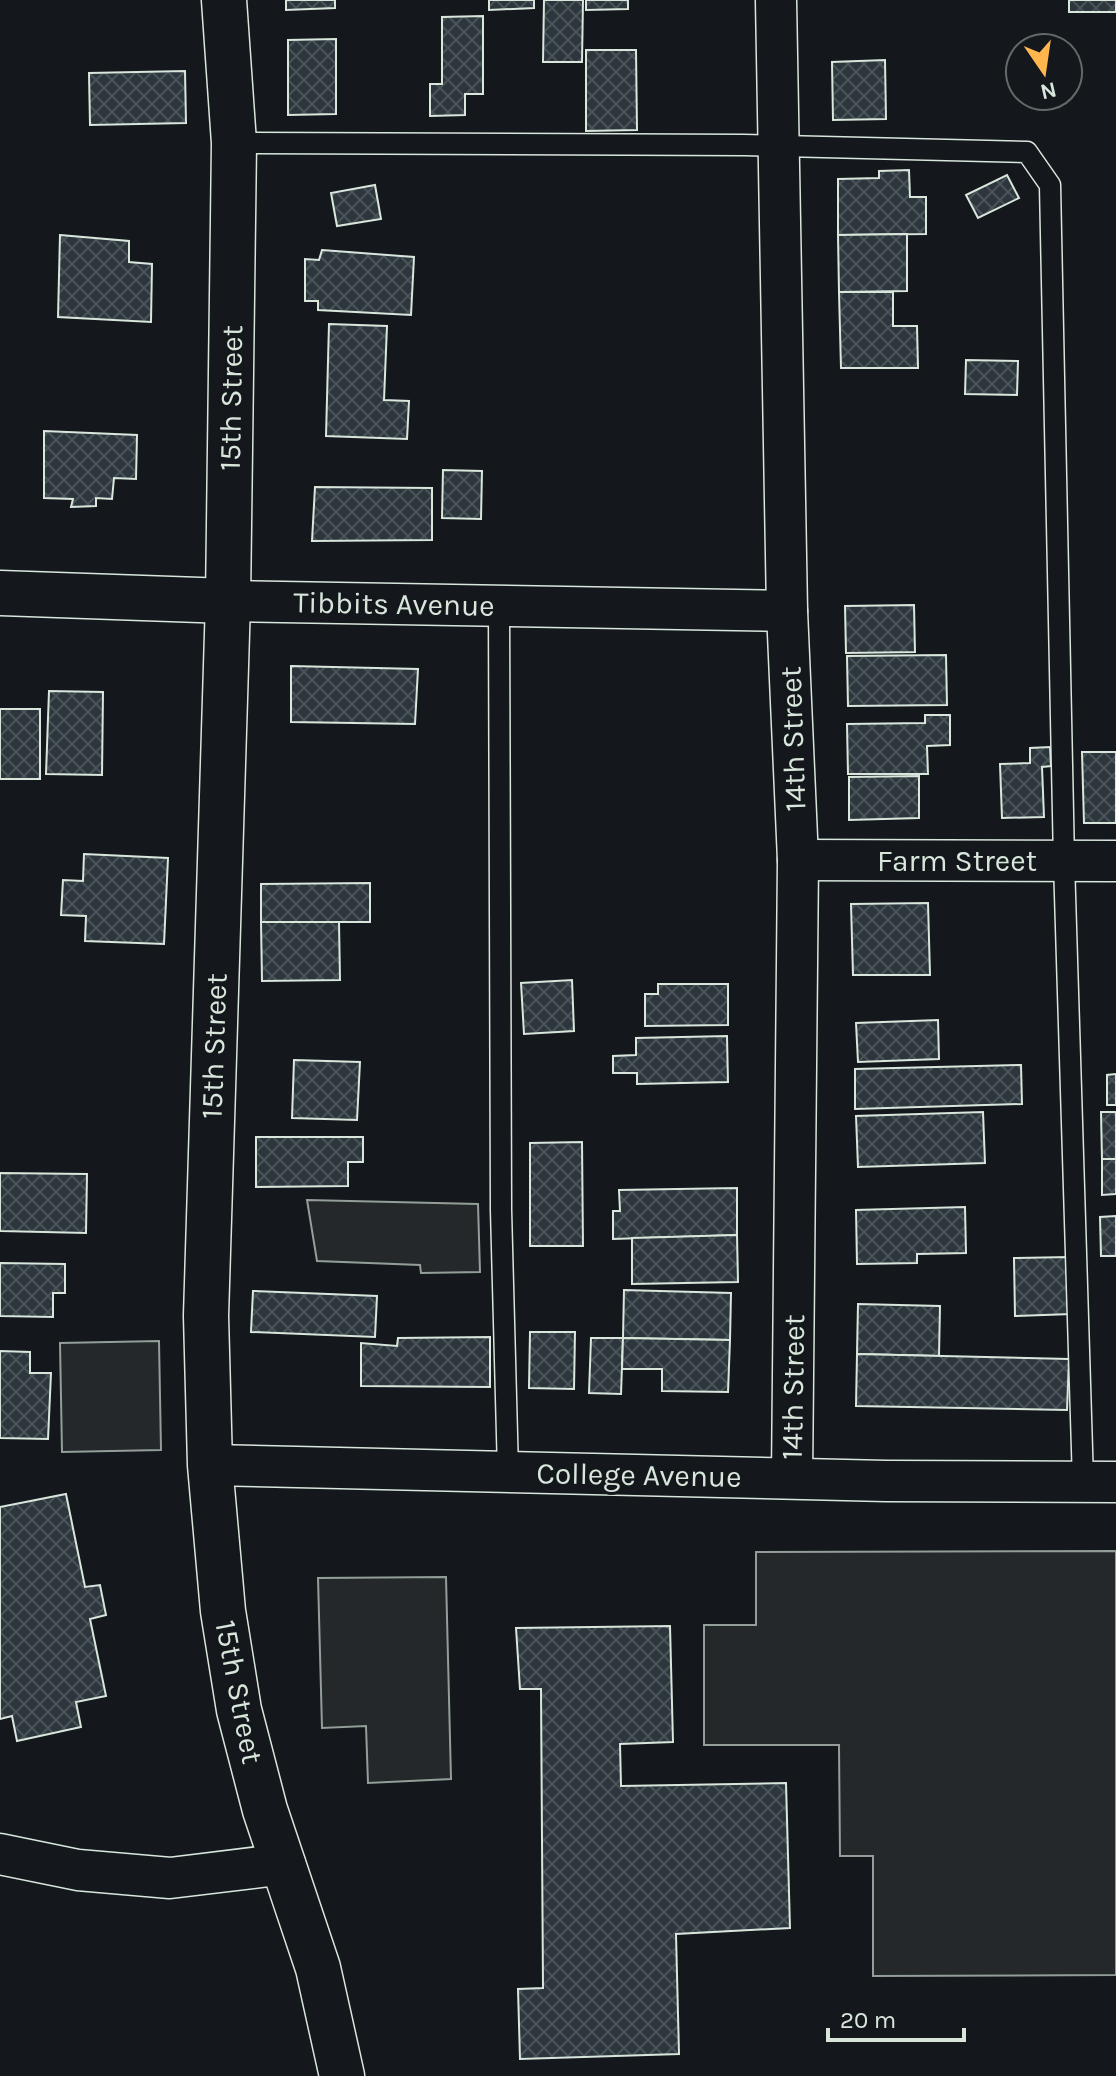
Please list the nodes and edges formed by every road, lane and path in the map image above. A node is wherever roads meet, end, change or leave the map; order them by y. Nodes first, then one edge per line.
1 (224, 0) edge
2 (776, 0) edge
3 (234, 143) junction
4 (778, 146) junction
5 (0, 593) edge
6 (228, 601) junction
7 (499, 606) junction
8 (787, 611) junction
9 (798, 860) junction
10 (1116, 861) edge
11 (1064, 862) junction
12 (210, 1465) junction
13 (508, 1472) junction
14 (792, 1478) junction
15 (1100, 1482) edge
16 (0, 1854) edge
17 (285, 1864) junction
18 (342, 2076) edge

1 - 3 street, 15th Street
2 - 4 street, 14th Street
3 - 4 lane
3 - 6 street, 15th Street
4 - 8 street, 14th Street
4 - 11 lane
5 - 6 street, Tibbits Avenue
6 - 7 street, Tibbits Avenue
6 - 12 street, 15th Street
7 - 8 street, Tibbits Avenue
7 - 13 lane
8 - 9 street, 14th Street
9 - 11 street, Farm Street
9 - 14 street, 14th Street
10 - 11 street, Farm Street
11 - 15 lane
12 - 13 street, College Avenue
12 - 17 street, 15th Street
13 - 14 street, College Avenue
14 - 15 street, College Avenue
16 - 17 street
17 - 18 street, 15th Street

